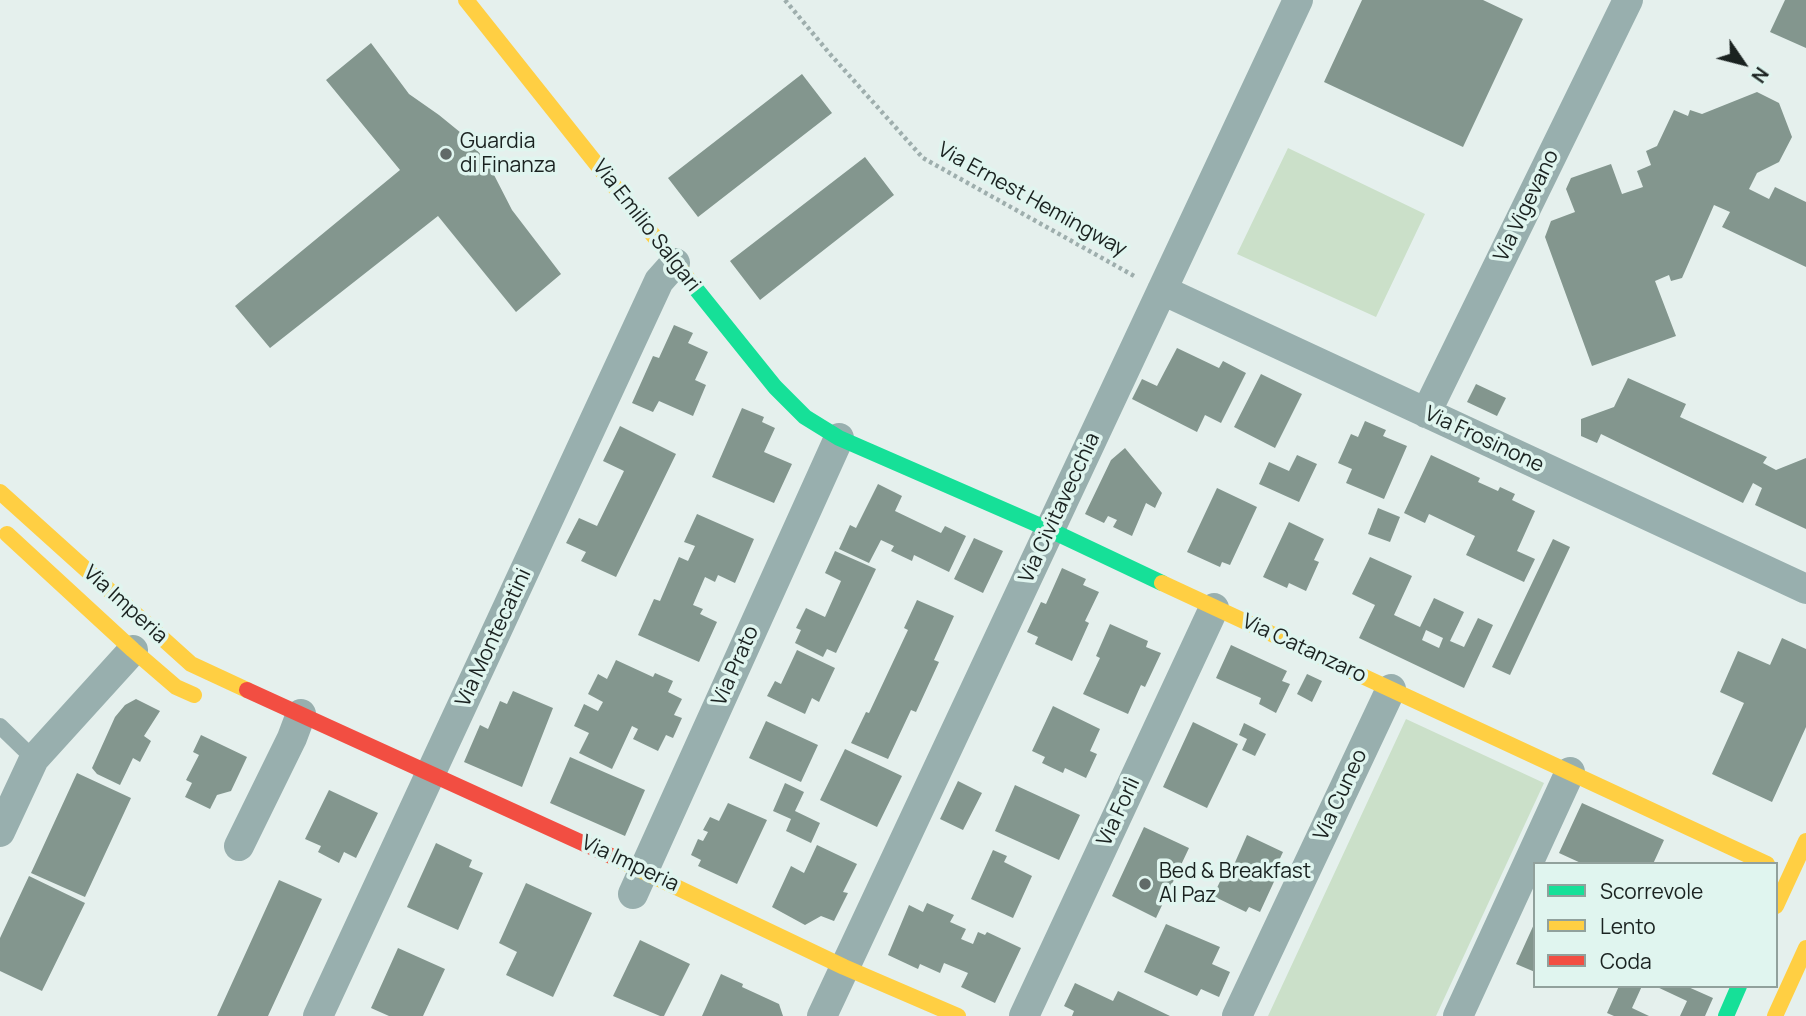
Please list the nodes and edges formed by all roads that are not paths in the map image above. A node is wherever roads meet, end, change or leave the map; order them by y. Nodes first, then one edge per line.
1 (466, 0) edge
2 (1298, 0) edge
3 (1628, 0) edge
4 (675, 263) junction
5 (1162, 290) junction
6 (1426, 413) junction
7 (839, 438) junction
8 (0, 492) edge
9 (0, 528) edge
10 (1050, 530) junction
11 (1806, 589) edge
12 (1214, 608) junction
13 (133, 650) junction
14 (1391, 689) junction
15 (213, 703) dead end
16 (0, 726) edge
17 (295, 732) junction
18 (34, 759) junction
19 (1570, 772) junction
20 (425, 791) junction
21 (0, 832) edge
22 (1806, 841) edge
23 (235, 853) dead end
24 (1764, 862) edge
25 (1785, 872) edge
26 (636, 888) junction
27 (1778, 898) edge
28 (1806, 948) edge
29 (1738, 988) edge
30 (833, 991) edge
31 (318, 1016) edge
32 (958, 1016) edge
33 (1024, 1016) edge
34 (1237, 1016) edge
35 (1458, 1016) edge
36 (1726, 1016) edge
37 (1775, 1016) edge

1 - 4 street, Via Emilio Salgari
2 - 5 street, Via Civitavecchia
3 - 6 street, Via Vigevano
4 - 7 street, Via Emilio Salgari
4 - 20 street, Via Montecatini
5 - 6 street, Via Frosinone
5 - 10 street, Via Civitavecchia
6 - 11 street, Via Frosinone
7 - 10 street, Via Catanzaro
7 - 26 street, Via Prato
8 - 17 street, Via Imperia
9 - 13 street, Via Imperia
10 - 12 street, Via Catanzaro
10 - 30 street, Via Civitavecchia
12 - 14 street, Via Catanzaro
12 - 33 street, Via Forlì
13 - 15 street, Via Imperia
13 - 18 street
14 - 19 street, Via Catanzaro
14 - 34 street, Via Cuneo
16 - 18 lane
17 - 20 street, Via Imperia
17 - 23 street
18 - 21 street
19 - 24 street, Via Catanzaro
19 - 35 street
20 - 26 street, Via Imperia
20 - 31 street, Via Montecatini
22 - 25 street
25 - 27 street
26 - 30 street, Via Imperia
28 - 37 street
29 - 36 street
30 - 32 street, Via Imperia

